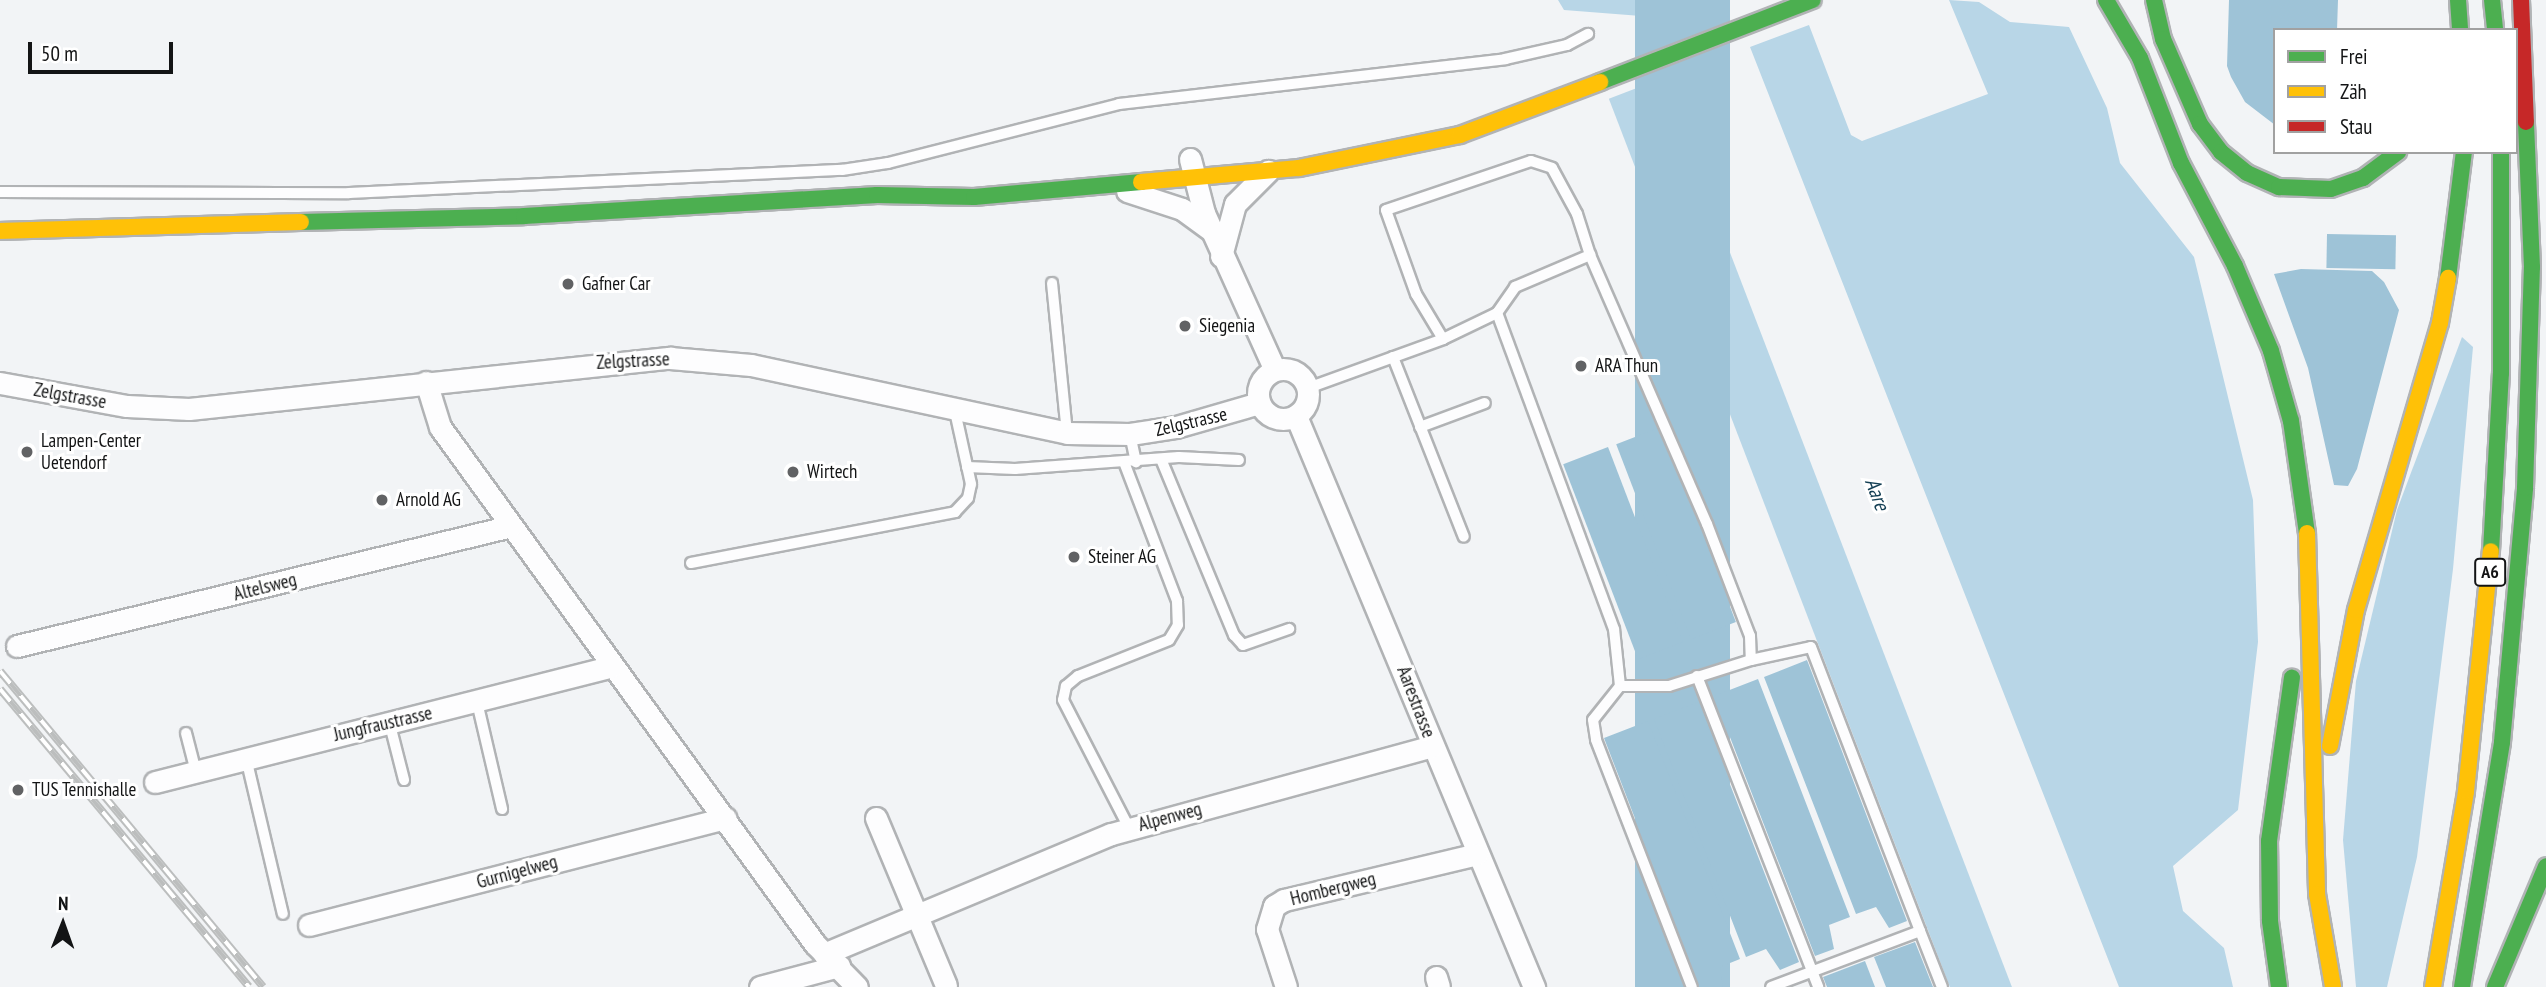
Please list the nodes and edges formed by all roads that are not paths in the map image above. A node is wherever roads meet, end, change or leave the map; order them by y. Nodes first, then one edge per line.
1 (1813, 0) edge
2 (2106, 0) edge
3 (2154, 0) edge
4 (2447, 0) edge
5 (2458, 0) edge
6 (2492, 0) edge
7 (2521, 0) edge
8 (2133, 10) dead end
9 (2176, 13) dead end
10 (2445, 28) edge
11 (2460, 28) edge
12 (2495, 28) edge
13 (1588, 34) dead end
14 (2172, 55) junction
15 (2140, 58) junction
16 (1513, 112) junction
17 (1356, 138) dead end
18 (2395, 154) edge
19 (2464, 154) edge
20 (2501, 154) edge
21 (1168, 160) dead end
22 (1195, 165) junction
23 (1268, 171) junction
24 (971, 179) dead end
25 (1108, 187) junction
26 (0, 192) edge
27 (877, 195) junction
28 (1210, 230) junction
29 (0, 231) edge
30 (1590, 255) junction
31 (1221, 256) junction
32 (1052, 282) dead end
33 (1497, 313) junction
34 (1443, 339) junction
35 (1393, 357) junction
36 (1275, 370) junction
37 (426, 382) junction
38 (0, 383) edge
39 (1308, 388) junction
40 (1259, 403) junction
41 (1485, 403) dead end
42 (955, 411) junction
43 (1296, 416) junction
44 (1420, 427) junction
45 (1067, 433) junction
46 (1130, 435) junction
47 (1161, 459) junction
48 (1240, 460) dead end
49 (1124, 462) junction
50 (1136, 462) junction
51 (967, 467) junction
52 (511, 526) junction
53 (1464, 537) dead end
54 (691, 563) dead end
55 (2309, 572) junction
56 (1289, 629) dead end
57 (18, 646) dead end
58 (1751, 660) junction
59 (612, 666) junction
60 (1697, 676) junction
61 (1620, 686) junction
62 (477, 702) junction
63 (389, 721) junction
64 (186, 733) dead end
65 (1432, 746) junction
66 (246, 758) junction
67 (196, 772) junction
68 (404, 780) dead end
69 (155, 782) dead end
70 (502, 809) dead end
71 (725, 818) junction
72 (876, 818) dead end
73 (1129, 828) junction
74 (1477, 854) junction
75 (2546, 866) edge
76 (283, 914) dead end
77 (917, 914) junction
78 (309, 925) dead end
79 (1920, 931) junction
80 (831, 960) junction
81 (1812, 971) junction
82 (946, 985) dead end
83 (760, 987) edge
84 (857, 987) edge
85 (1286, 987) edge
86 (1534, 987) edge
87 (1692, 987) edge
88 (1771, 987) edge
89 (1818, 987) edge
90 (1942, 987) edge
91 (2279, 987) edge
92 (2334, 987) edge
93 (2433, 987) edge
94 (2462, 987) edge
95 (2495, 987) edge

1 - 16 main road
2 - 15 main road
3 - 14 main road
4 - 10 main road
5 - 11 main road
6 - 12 main road
7 - 94 main road, A6
8 - 15 main road
9 - 14 main road
13 - 26 lane
14 - 18 main road
15 - 55 main road
16 - 17 main road
16 - 23 main road
19 - 92 main road
20 - 93 main road, A6
21 - 22 main road
22 - 23 main road
22 - 25 main road
22 - 28 street
23 - 31 street
24 - 27 main road
25 - 27 main road
25 - 28 street
27 - 29 main road
28 - 31 street
30 - 33 lane
30 - 34 lane
30 - 58 lane
31 - 36 street
32 - 45 lane
33 - 34 lane
33 - 61 lane
34 - 35 lane
35 - 39 lane
35 - 44 lane
36 - 39 street
36 - 40 street
37 - 38 street, Zelgstrasse
37 - 42 street, Zelgstrasse
37 - 52 street
39 - 43 street
40 - 43 street
40 - 46 street, Zelgstrasse
41 - 44 lane
42 - 45 street, Zelgstrasse
42 - 51 lane
43 - 65 street, Aarestrasse
44 - 53 lane
45 - 46 street, Zelgstrasse
46 - 50 lane
47 - 48 lane
47 - 50 lane
47 - 56 lane
49 - 50 lane
49 - 51 lane
49 - 73 lane
51 - 54 lane
52 - 57 street, Altelsweg
52 - 59 street
55 - 91 main road
55 - 92 main road
58 - 60 lane
58 - 79 lane
59 - 62 street, Jungfraustrasse
59 - 71 street
60 - 61 lane
60 - 81 lane
61 - 87 lane
62 - 63 street, Jungfraustrasse
62 - 70 lane
63 - 66 street, Jungfraustrasse
63 - 68 lane
64 - 67 lane
65 - 73 street, Alpenweg
65 - 74 street, Aarestrasse
66 - 67 street, Jungfraustrasse
66 - 76 lane
67 - 69 street, Jungfraustrasse
71 - 78 street, Gurnigelweg
71 - 80 street
72 - 77 street
73 - 77 street, Alpenweg
74 - 85 street, Hombergweg
74 - 86 street, Aarestrasse
75 - 95 main road
77 - 80 street, Alpenweg
77 - 82 street
79 - 81 lane
79 - 90 lane
80 - 83 street, Alpenweg
80 - 84 street
81 - 88 lane
81 - 89 lane

